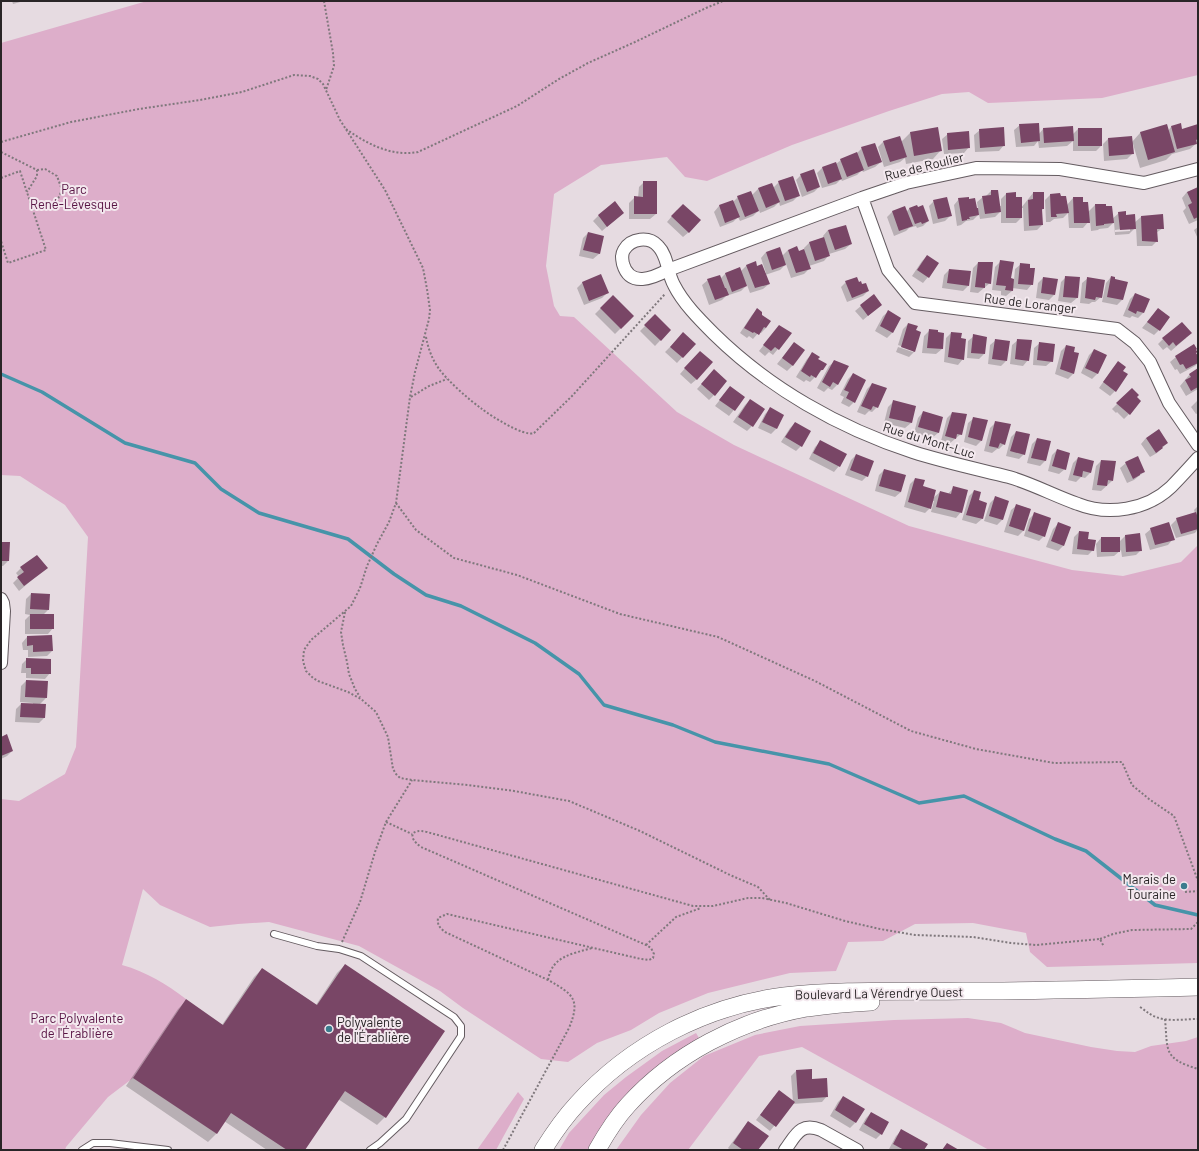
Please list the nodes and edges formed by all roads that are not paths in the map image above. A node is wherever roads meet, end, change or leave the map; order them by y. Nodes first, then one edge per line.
1 (1198, 169) edge
2 (862, 198) junction
3 (668, 270) joint
4 (1198, 445) edge
5 (1198, 458) edge
6 (1, 599) edge
7 (1, 662) edge
8 (274, 934) dead end
9 (1198, 987) edge
10 (1013, 991) junction
11 (82, 1150) edge
12 (168, 1150) edge
13 (370, 1150) edge
14 (543, 1150) edge
15 (597, 1150) edge
16 (785, 1150) edge
17 (857, 1150) edge

1 - 2 street, Rue de Roulier
2 - 3 street, Rue de Roulier
2 - 4 street, Rue de Loranger
3 - 5 street, Rue du Mont-Luc
6 - 7 street
8 - 13 lane
9 - 10 main road, Boulevard La Vérendrye Ouest
10 - 14 main road, Boulevard La Vérendrye Ouest
10 - 15 main road
11 - 12 lane
16 - 17 street

